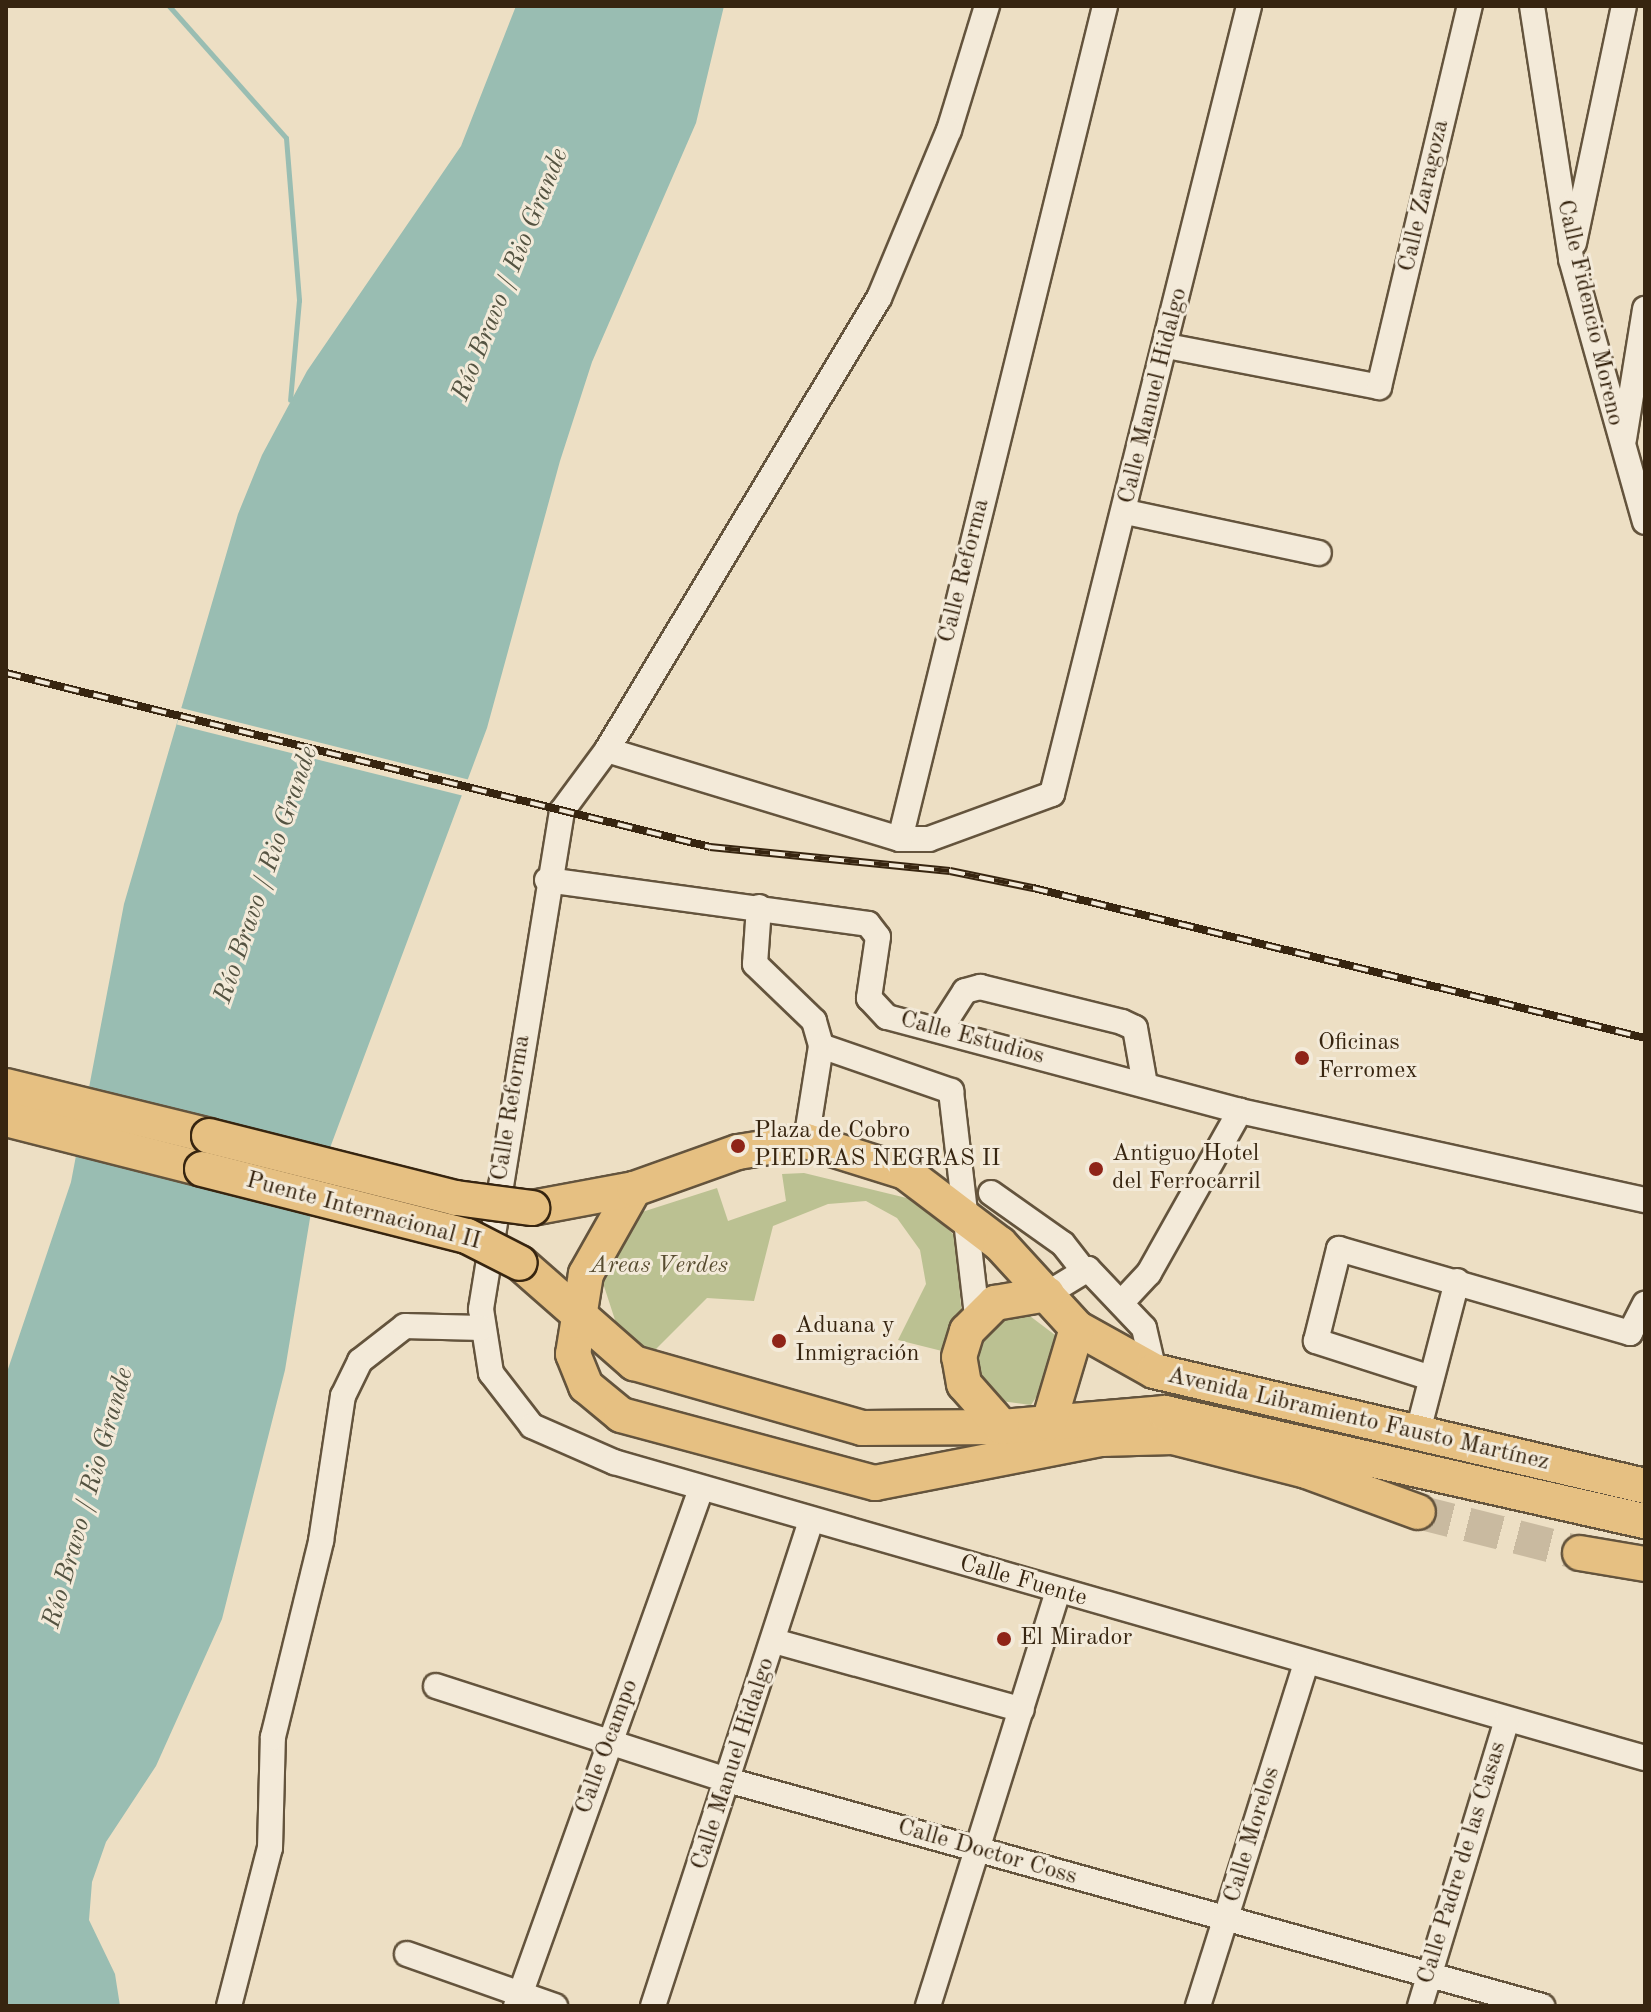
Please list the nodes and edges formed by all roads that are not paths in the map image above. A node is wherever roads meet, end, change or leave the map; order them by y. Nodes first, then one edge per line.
1 (987, 6) edge
2 (1105, 6) edge
3 (1249, 6) edge
4 (1470, 6) edge
5 (1532, 6) edge
6 (1624, 6) edge
7 (1571, 259) junction
8 (1645, 309) edge
9 (1167, 346) junction
10 (1622, 449) junction
11 (1126, 512) junction
12 (1643, 512) edge
13 (1319, 553) dead end
14 (607, 750) junction
15 (900, 839) junction
16 (547, 880) junction
17 (759, 907) junction
18 (940, 1030) junction
19 (821, 1046) junction
20 (1145, 1085) junction
21 (6, 1086) edge
22 (1240, 1111) junction
23 (6, 1119) edge
24 (806, 1141) junction
25 (205, 1153) junction
26 (634, 1189) junction
27 (1645, 1200) edge
28 (977, 1202) junction
29 (532, 1208) joint
30 (520, 1263) joint
31 (1082, 1268) junction
32 (1457, 1281) junction
33 (1047, 1294) junction
34 (1121, 1303) junction
35 (1645, 1304) edge
36 (576, 1310) junction
37 (977, 1315) junction
38 (480, 1328) junction
39 (1077, 1328) junction
40 (1154, 1371) junction
41 (1431, 1378) junction
42 (508, 1402) joint
43 (1049, 1422) junction
44 (1002, 1427) junction
45 (1417, 1435) junction
46 (1645, 1486) edge
47 (701, 1489) junction
48 (1418, 1512) tunnel mouth
49 (811, 1521) junction
50 (1645, 1521) edge
51 (1580, 1553) tunnel mouth
52 (1645, 1564) edge
53 (1058, 1592) junction
54 (774, 1641) junction
55 (1306, 1663) junction
56 (436, 1686) dead end
57 (1022, 1710) junction
58 (1507, 1720) junction
59 (609, 1745) junction
60 (1645, 1758) edge
61 (731, 1781) junction
62 (978, 1851) junction
63 (1227, 1919) junction
64 (407, 1954) dead end
65 (1428, 1976) junction
66 (518, 2001) edge
67 (229, 2006) edge
68 (555, 2006) edge
69 (653, 2006) edge
70 (928, 2006) edge
71 (1198, 2006) edge
72 (1420, 2006) edge
73 (1542, 2006) edge

1 - 14 street
2 - 15 street, Calle Reforma
3 - 9 street, Calle Manuel Hidalgo
4 - 9 street, Calle Zaragoza
5 - 7 street, Calle Fidencio Moreno
6 - 7 street
7 - 10 street, Calle Fidencio Moreno
8 - 10 street
9 - 11 street, Calle Manuel Hidalgo
10 - 12 street, Calle Fidencio Moreno
11 - 13 street
11 - 15 street, Calle Manuel Hidalgo
14 - 15 street
14 - 16 street, Calle Reforma
16 - 17 street, Calle Estudios
16 - 38 street, Calle Reforma
17 - 18 street, Calle Estudios
17 - 19 street
18 - 20 street, Calle Estudios
18 - 20 street
19 - 24 street
19 - 28 street
20 - 22 street, Calle Estudios
21 - 25 highway
22 - 27 street, Calle Estudios
22 - 34 street
23 - 25 highway
24 - 26 highway, Avenida Libramiento Fausto Martínez
24 - 28 highway, Avenida Libramiento Fausto Martínez
25 - 29 highway, Puente Internacional II, bridge
25 - 30 highway, Puente Internacional II, bridge
26 - 29 highway, Avenida Libramiento Fausto Martínez
26 - 36 highway
28 - 31 street
28 - 33 highway, Avenida Libramiento Fausto Martínez
28 - 37 street
30 - 36 highway, Avenida Libramiento Fausto Martínez
31 - 33 street
31 - 34 street
32 - 35 street
32 - 41 street
32 - 41 street
33 - 37 highway
33 - 39 highway, Avenida Libramiento Fausto Martínez
34 - 40 street
36 - 44 highway, Avenida Libramiento Fausto Martínez
36 - 48 highway
37 - 44 highway
38 - 42 street, Calle Reforma
38 - 67 street
39 - 40 highway, Avenida Libramiento Fausto Martínez
39 - 43 highway
40 - 45 highway, Avenida Libramiento Fausto Martínez
41 - 45 street
42 - 47 street, Calle Fuente
43 - 44 highway, Avenida Libramiento Fausto Martínez
43 - 50 highway, Avenida Libramiento Fausto Martínez
45 - 46 highway, Avenida Libramiento Fausto Martínez
47 - 49 street, Calle Fuente
47 - 59 street, Calle Ocampo
49 - 53 street, Calle Fuente
49 - 54 street, Calle Manuel Hidalgo
51 - 52 highway
53 - 55 street, Calle Fuente
53 - 57 street
54 - 57 street
54 - 61 street, Calle Manuel Hidalgo
55 - 58 street, Calle Fuente
55 - 63 street, Calle Morelos
56 - 59 street, Calle Doctor Coss
57 - 62 street
58 - 60 street, Calle Fuente
58 - 65 street, Calle Padre de las Casas
59 - 61 street, Calle Doctor Coss
59 - 66 street, Calle Ocampo
61 - 62 street, Calle Doctor Coss
61 - 69 street, Calle Manuel Hidalgo
62 - 63 street, Calle Doctor Coss
62 - 70 street
63 - 65 street, Calle Doctor Coss
63 - 71 street, Calle Morelos
64 - 66 street
65 - 72 street, Calle Padre de las Casas
65 - 73 street, Calle Doctor Coss
66 - 68 street

